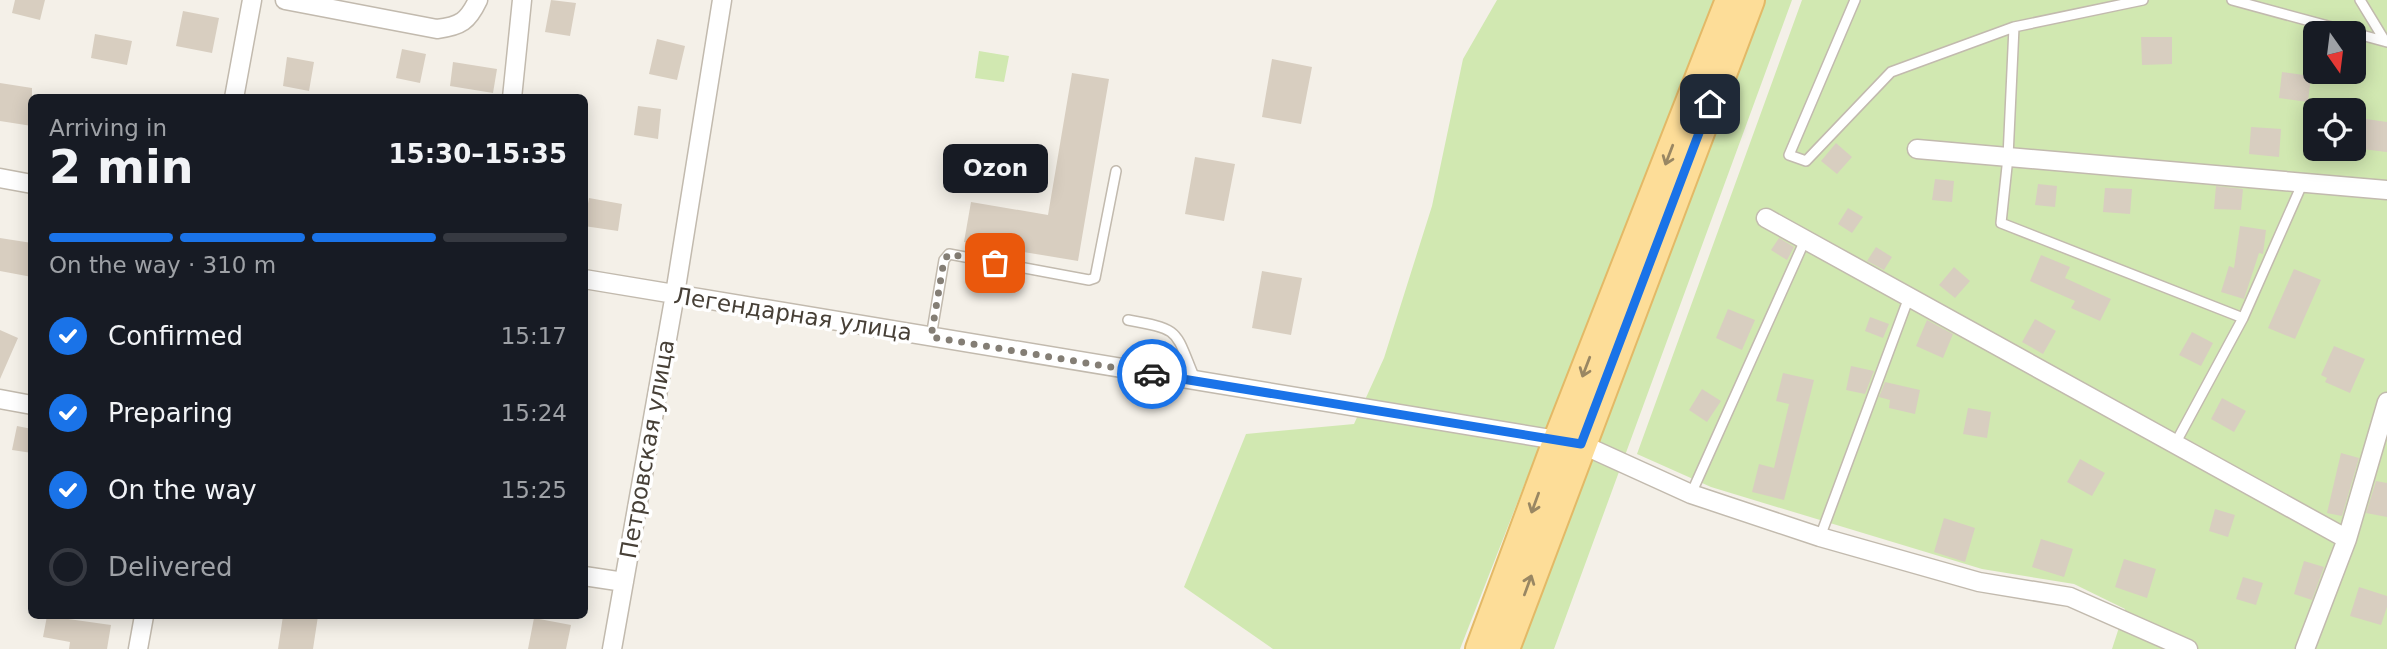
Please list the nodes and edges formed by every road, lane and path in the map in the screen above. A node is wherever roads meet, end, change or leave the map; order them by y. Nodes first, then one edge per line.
1 (252, 0) edge
2 (285, 0) edge
3 (478, 0) edge
4 (522, 0) edge
5 (722, 0) edge
6 (1730, 0) edge
7 (1750, 0) edge
8 (1855, 0) edge
9 (2143, 0) edge
10 (2232, 0) edge
11 (2360, 0) edge
12 (2014, 27) junction
13 (2386, 41) edge
14 (235, 94) edge
15 (512, 94) edge
16 (1917, 149) dead end
17 (2008, 157) junction
18 (1116, 171) dead end
19 (0, 178) edge
20 (2302, 182) junction
21 (28, 183) edge
22 (2387, 190) edge
23 (1766, 218) dead end
24 (1805, 240) junction
25 (588, 280) edge
26 (675, 294) junction
27 (1909, 297) junction
28 (2243, 318) junction
29 (1128, 320) dead end
30 (931, 337) junction
31 (1196, 381) junction
32 (0, 399) edge
33 (2387, 402) edge
34 (28, 404) edge
35 (1570, 441) junction
36 (2175, 445) junction
37 (1691, 494) junction
38 (1820, 537) junction
39 (2347, 539) junction
40 (588, 577) edge
41 (624, 582) junction
42 (143, 619) edge
43 (138, 649) edge
44 (612, 649) edge
45 (1480, 649) edge
46 (1505, 649) edge
47 (2188, 649) edge
48 (2305, 649) edge

1 - 14 street
2 - 3 street
4 - 15 street
5 - 26 street, Петровская улица
6 -> 35 main road
7 - 35 main road
8 - 12 lane
9 - 12 lane
10 - 13 lane
11 - 13 lane
12 - 17 lane
16 - 17 street
17 - 20 street
17 - 28 lane
18 - 30 lane
19 - 21 street
20 - 22 street
20 - 28 lane
23 - 24 street
24 - 27 street
24 - 37 lane
25 - 26 street, Легендарная улица
26 - 30 street, Легендарная улица
26 - 41 street, Петровская улица
27 - 36 street
27 - 38 lane
28 - 36 lane
29 - 31 lane
30 - 31 street, Легендарная улица
31 - 35 street, Легендарная улица
32 - 34 street
33 - 39 street
35 - 37 street, Легендарная улица
35 -> 45 main road
46 -> 35 main road
36 - 39 street
37 - 38 street, Легендарная улица
38 - 47 street, Легендарная улица
39 - 48 street
40 - 41 street
41 - 44 street, Петровская улица
42 - 43 street

